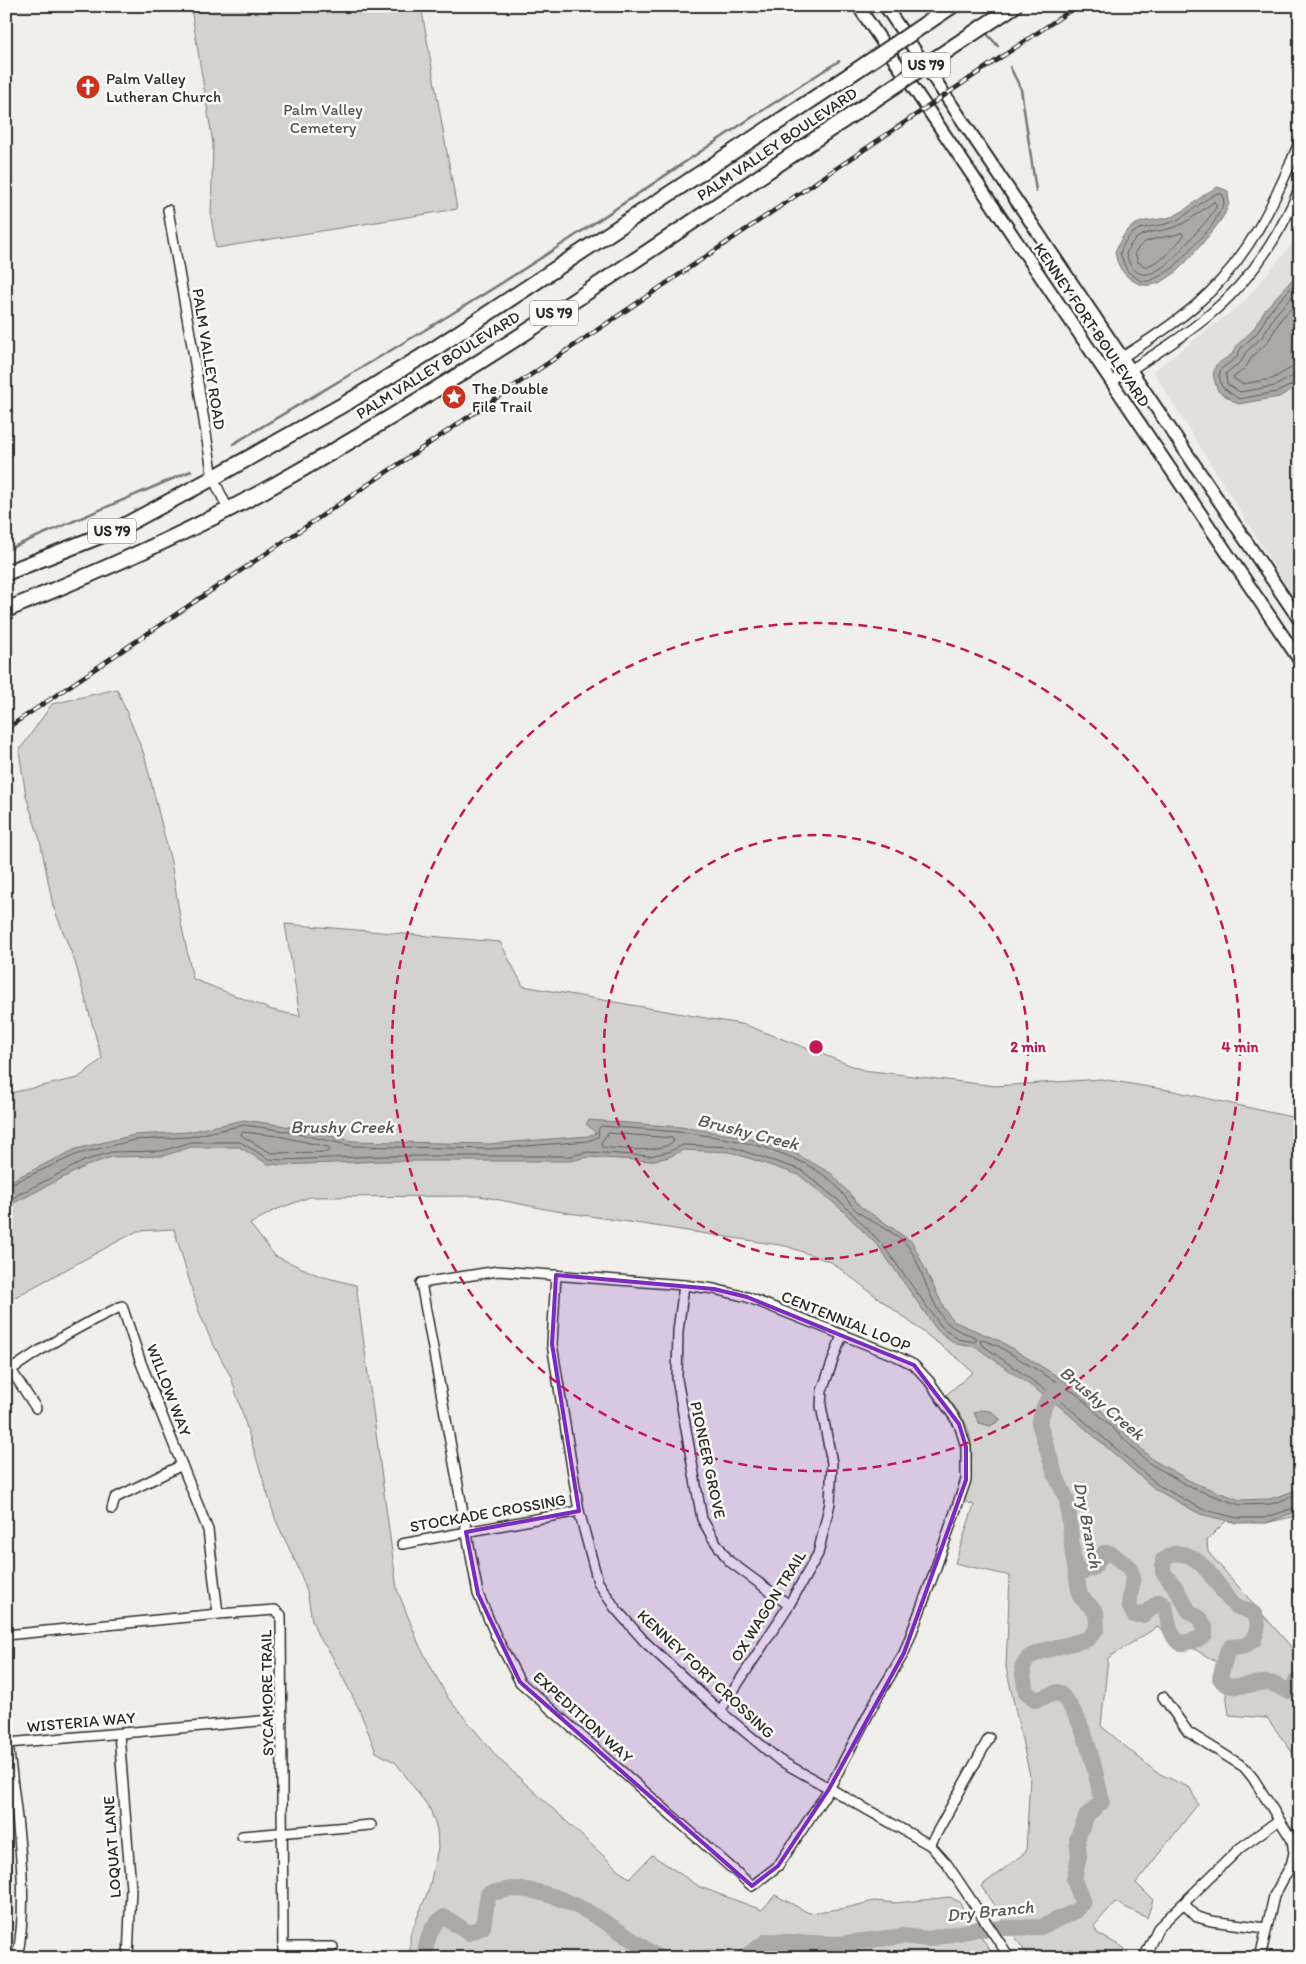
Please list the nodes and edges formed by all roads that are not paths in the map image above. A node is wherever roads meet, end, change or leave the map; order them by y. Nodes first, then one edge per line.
1 (858, 6) edge
2 (885, 6) edge
3 (1014, 6) edge
4 (946, 10) edge
5 (1300, 140) edge
6 (1300, 187) edge
7 (168, 210) dead end
8 (1122, 357) junction
9 (1131, 369) junction
10 (1103, 370) junction
11 (1111, 382) junction
12 (212, 478) junction
13 (228, 509) junction
14 (6, 573) edge
15 (6, 610) edge
16 (1300, 621) edge
17 (1300, 661) edge
18 (556, 1276) junction
19 (421, 1283) joint
20 (684, 1285) junction
21 (842, 1335) junction
22 (8, 1372) edge
23 (36, 1408) dead end
24 (182, 1465) junction
25 (112, 1509) dead end
26 (580, 1511) junction
27 (466, 1532) junction
28 (402, 1544) dead end
29 (789, 1604) junction
30 (218, 1614) junction
31 (6, 1635) edge
32 (1163, 1697) dead end
33 (720, 1712) junction
34 (282, 1719) junction
35 (119, 1734) junction
36 (988, 1738) dead end
37 (829, 1789) junction
38 (1279, 1820) junction
39 (371, 1825) dead end
40 (283, 1832) junction
41 (242, 1836) dead end
42 (930, 1845) junction
43 (1184, 1904) junction
44 (1266, 1928) junction
45 (333, 1946) dead end
46 (283, 1947) junction
47 (1008, 1956) edge
48 (16, 1958) edge
49 (128, 1958) edge
50 (283, 1958) edge
51 (1144, 1958) edge
52 (1260, 1958) edge

1 - 10 main road, KENNEY FORT BOULEVARD
2 - 8 main road, KENNEY FORT BOULEVARD
3 - 13 highway, PALM VALLEY BOULEVARD / US 79, bridge
4 - 12 highway, PALM VALLEY BOULEVARD / US 79, bridge
5 - 8 street
6 - 9 street
7 - 12 street, PALM VALLEY ROAD
8 - 9 main road, KENNEY FORT BOULEVARD
8 - 10 street
9 - 11 street
9 - 16 main road, KENNEY FORT BOULEVARD
10 - 11 main road, KENNEY FORT BOULEVARD
11 - 17 main road, KENNEY FORT BOULEVARD
12 - 13 street, PALM VALLEY ROAD
12 - 14 highway, PALM VALLEY BOULEVARD / US 79
13 - 15 highway, PALM VALLEY BOULEVARD / US 79
18 - 19 street, CENTENNIAL LOOP
18 - 20 street, CENTENNIAL LOOP
18 - 26 street, KENNEY FORT CROSSING
19 - 27 street, EXPEDITION WAY
20 - 21 street, CENTENNIAL LOOP
20 - 29 street, PIONEER GROVE
21 - 29 street, OX WAGON TRAIL
21 - 37 street, CENTENNIAL LOOP
22 - 23 street
22 - 24 street, WILLOW WAY
24 - 25 street
24 - 30 street, WILLOW WAY
26 - 27 street, STOCKADE CROSSING
26 - 33 street, KENNEY FORT CROSSING
27 - 28 street, STOCKADE CROSSING
27 - 37 street, EXPEDITION WAY
29 - 33 street, OX WAGON TRAIL
30 - 31 street, SYCAMORE TRAIL
30 - 34 street, SYCAMORE TRAIL
32 - 38 street
33 - 37 street, KENNEY FORT CROSSING
34 - 35 street, WISTERIA WAY
34 - 40 street, SYCAMORE TRAIL
35 - 48 street, WISTERIA WAY
35 - 49 street, LOQUAT LANE
36 - 42 street
37 - 42 street, KENNEY FORT CROSSING
38 - 43 street
38 - 44 street
39 - 40 street
40 - 41 street
40 - 46 street, SYCAMORE TRAIL
42 - 47 street, KENNEY FORT CROSSING
43 - 44 street
43 - 51 street
44 - 52 street
45 - 46 street
46 - 50 street, SYCAMORE TRAIL

